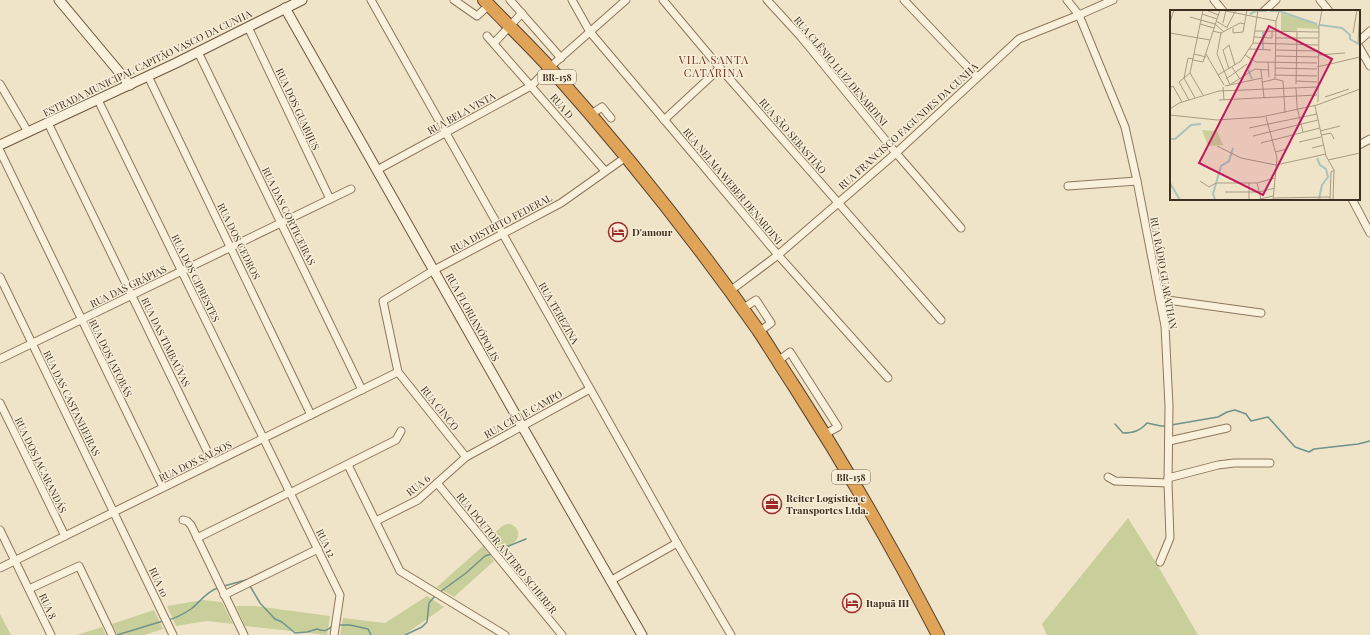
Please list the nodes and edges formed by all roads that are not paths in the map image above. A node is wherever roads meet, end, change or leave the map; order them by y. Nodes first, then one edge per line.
1 (58, 0) edge
2 (302, 0) edge
3 (372, 0) edge
4 (454, 0) edge
5 (510, 0) edge
6 (572, 0) edge
7 (626, 0) edge
8 (663, 0) edge
9 (767, 0) edge
10 (904, 0) edge
11 (1067, 0) edge
12 (1113, 0) edge
13 (1214, 0) edge
14 (1276, 0) edge
15 (1320, 0) edge
16 (486, 2) edge
17 (285, 8) junction
18 (1222, 10) edge
19 (1265, 10) edge
20 (1328, 10) edge
21 (522, 13) junction
22 (1079, 15) junction
23 (248, 27) junction
24 (510, 27) junction
25 (1370, 31) edge
26 (590, 32) junction
27 (487, 36) dead end
28 (1360, 40) edge
29 (494, 43) junction
30 (1360, 49) edge
31 (198, 52) junction
32 (561, 58) junction
33 (1370, 66) edge
34 (549, 68) junction
35 (720, 68) junction
36 (148, 76) junction
37 (978, 76) junction
38 (0, 84) edge
39 (130, 85) junction
40 (531, 86) junction
41 (98, 100) junction
42 (590, 115) junction
43 (611, 118) dead end
44 (664, 120) junction
45 (48, 123) junction
46 (28, 132) junction
47 (446, 133) junction
48 (1370, 139) edge
49 (1360, 144) edge
50 (0, 145) edge
51 (0, 151) edge
52 (896, 153) junction
53 (626, 157) junction
54 (378, 170) junction
55 (605, 171) junction
56 (1137, 181) junction
57 (1068, 186) dead end
58 (351, 189) dead end
59 (330, 199) junction
60 (1353, 200) edge
61 (838, 203) junction
62 (281, 223) junction
63 (961, 228) dead end
64 (502, 233) junction
65 (1370, 233) edge
66 (231, 247) junction
67 (778, 255) junction
68 (434, 270) junction
69 (182, 271) junction
70 (0, 276) edge
71 (730, 291) junction
72 (132, 295) junction
73 (1160, 299) junction
74 (1261, 313) dead end
75 (82, 320) junction
76 (941, 320) dead end
77 (32, 344) junction
78 (0, 359) edge
79 (778, 361) junction
80 (398, 372) junction
81 (888, 378) dead end
82 (808, 381) junction
83 (590, 388) junction
84 (795, 388) junction
85 (362, 390) junction
86 (0, 404) edge
87 (827, 409) junction
88 (311, 415) junction
89 (814, 416) junction
90 (522, 426) junction
91 (1227, 428) dead end
92 (401, 431) dead end
93 (825, 434) junction
94 (263, 438) junction
95 (1169, 441) junction
96 (466, 457) junction
97 (214, 463) junction
98 (1270, 463) dead end
99 (276, 464) joint
100 (348, 465) junction
101 (1108, 477) dead end
102 (1168, 481) junction
103 (437, 483) junction
104 (163, 488) junction
105 (290, 492) junction
106 (114, 512) junction
107 (183, 520) dead end
108 (376, 521) junction
109 (0, 530) edge
110 (65, 536) junction
111 (126, 537) joint
112 (197, 538) junction
113 (677, 542) junction
114 (318, 549) junction
115 (15, 561) junction
116 (1160, 562) dead end
117 (0, 568) edge
118 (610, 581) junction
119 (28, 588) junction
120 (224, 595) junction
121 (51, 635) edge
122 (112, 635) edge
123 (173, 635) edge
124 (244, 635) edge
125 (334, 635) edge
126 (505, 635) edge
127 (562, 635) edge
128 (642, 635) edge
129 (731, 635) edge
130 (938, 635) edge

1 - 39 street
2 - 17 street, ESTRADA MUNICIPAL CAPITÃO VASCO DA CUNHA
3 - 47 street, RUA TEREZINA
4 - 16 street
5 - 21 street
6 - 26 street, RUA NELMA WEBER DENARDINI
7 - 26 street, RUA BELA VISTA
8 - 35 street, RUA SÃO SEBASTIÃO
9 - 52 street, RUA CLÊNIO LUIZ DENARDINI
10 - 37 street
11 - 22 street, RUA RÁDIO GUARATHAN
12 - 22 street, RUA FRANCISCO FAGUNDES DA CUNHA
13 - 18 street
14 - 19 street
15 - 20 street
16 - 24 highway, BR-158
17 - 23 street, ESTRADA MUNICIPAL CAPITÃO VASCO DA CUNHA
17 - 54 street, RUA FLORIANÓPOLIS
21 - 24 street
21 - 32 street
22 - 37 street, RUA FRANCISCO FAGUNDES DA CUNHA
22 - 56 street, RUA RÁDIO GUARATHAN
23 - 31 street, ESTRADA MUNICIPAL CAPITÃO VASCO DA CUNHA
23 - 59 street, RUA DOS GUABIJUS
24 - 29 street
24 - 34 highway, BR-158
25 - 28 street
26 - 32 street, RUA BELA VISTA
26 - 44 street, RUA NELMA WEBER DENARDINI
27 - 29 street, RUA D
29 - 40 street, RUA D
30 - 33 street
31 - 36 street, ESTRADA MUNICIPAL CAPITÃO VASCO DA CUNHA
31 - 62 street, RUA DAS CORTICEIRAS
32 - 34 street, RUA BELA VISTA
34 - 40 street, RUA BELA VISTA
34 - 42 highway, BR-158
35 - 44 street
35 - 61 street, RUA SÃO SEBASTIÃO
36 - 39 street, ESTRADA MUNICIPAL CAPITÃO VASCO DA CUNHA
36 - 66 street, RUA DOS CEDROS
37 - 52 street, RUA FRANCISCO FAGUNDES DA CUNHA
38 - 46 street
39 - 41 street, ESTRADA MUNICIPAL CAPITÃO VASCO DA CUNHA
40 - 47 street, RUA BELA VISTA
40 - 55 street, RUA D
41 - 45 street, ESTRADA MUNICIPAL CAPITÃO VASCO DA CUNHA
41 - 69 street, RUA DOS CIPRESTES
42 - 43 street
42 - 53 highway, BR-158
44 - 67 street, RUA NELMA WEBER DENARDINI
45 - 46 street, ESTRADA MUNICIPAL CAPITÃO VASCO DA CUNHA
45 - 72 street, RUA DAS TIMBAÚVAS
46 - 50 street, ESTRADA MUNICIPAL CAPITÃO VASCO DA CUNHA
47 - 54 street, RUA BELA VISTA
47 - 64 street, RUA TEREZINA
48 - 49 street
51 - 75 street, RUA DOS JATOBÁS
52 - 61 street, RUA FRANCISCO FAGUNDES DA CUNHA
52 - 63 street, RUA CLÊNIO LUIZ DENARDINI
53 - 55 street, RUA DISTRITO FEDERAL
53 - 71 highway, BR-158
54 - 68 street, RUA FLORIANÓPOLIS
55 - 64 street, RUA DISTRITO FEDERAL
56 - 57 street
56 - 73 street, RUA RÁDIO GUARATHAN
58 - 59 street, RUA DAS GRÁPIAS
59 - 62 street, RUA DAS GRÁPIAS
60 - 65 street
61 - 67 street, RUA FRANCISCO FAGUNDES DA CUNHA
61 - 76 street, RUA SÃO SEBASTIÃO
62 - 66 street, RUA DAS GRÁPIAS
62 - 85 street, RUA DAS CORTICEIRAS
64 - 68 street, RUA DISTRITO FEDERAL
64 - 83 street, RUA TEREZINA
66 - 69 street, RUA DAS GRÁPIAS
66 - 88 street, RUA DOS CEDROS
67 - 71 street, RUA FRANCISCO FAGUNDES DA CUNHA
67 - 81 street, RUA NELMA WEBER DENARDINI
68 - 80 street, RUA DISTRITO FEDERAL
68 - 90 street, RUA FLORIANÓPOLIS
69 - 72 street, RUA DAS GRÁPIAS
69 - 94 street, RUA DOS CIPRESTES
70 - 77 street, RUA DAS CASTANHEIRAS
71 - 79 highway, BR-158
72 - 75 street, RUA DAS GRÁPIAS
72 - 97 street, RUA DAS TIMBAÚVAS
73 - 74 street
73 - 95 street, RUA RÁDIO GUARATHAN
75 - 77 street, RUA DAS GRÁPIAS
75 - 104 street, RUA DOS JATOBÁS
77 - 78 street, RUA DAS GRÁPIAS
77 - 106 street, RUA DAS CASTANHEIRAS
79 - 82 street
79 - 84 highway, BR-158
80 - 85 street, RUA DOS SALSOS
80 - 96 street, RUA CINCO
82 - 84 street
82 - 87 street
83 - 90 street, RUA CÉU E CAMPO
83 - 113 street, RUA TEREZINA
84 - 89 highway, BR-158
85 - 88 street, RUA DOS SALSOS
86 - 110 street, RUA DOS JACARANDÁS
87 - 89 street
87 - 93 street
88 - 94 street, RUA DOS SALSOS
89 - 93 highway, BR-158
90 - 96 street, RUA CÉU E CAMPO
90 - 118 street, RUA FLORIANÓPOLIS
91 - 95 street
92 - 100 street
93 - 130 highway, BR-158
94 - 97 street, RUA DOS SALSOS
94 - 99 street, RUA DOS CIPRESTES
95 - 102 street, RUA RÁDIO GUARATHAN
96 - 103 street, RUA 6
97 - 104 street, RUA DOS SALSOS
98 - 102 street
99 - 105 street, RUA 12
100 - 105 street
100 - 108 street
101 - 102 street
102 - 116 street, RUA RÁDIO GUARATHAN
103 - 108 street, RUA 6
103 - 127 street, RUA DOUTOR ANTERO SCHERER
104 - 106 street, RUA DOS SALSOS
105 - 112 street
105 - 114 street, RUA 12
106 - 110 street, RUA DOS SALSOS
106 - 111 street, RUA DAS CASTANHEIRAS
107 - 112 street
108 - 126 street
109 - 115 street, RUA 8
110 - 115 street, RUA DOS SALSOS
111 - 123 street, RUA 10
112 - 120 street
113 - 118 street
113 - 129 street, RUA TEREZINA
114 - 120 street
114 - 125 street, RUA 12
115 - 117 street, RUA DOS SALSOS
115 - 119 street, RUA 8
118 - 128 street, RUA FLORIANÓPOLIS
119 - 121 street, RUA 8
119 - 122 street
120 - 124 street

